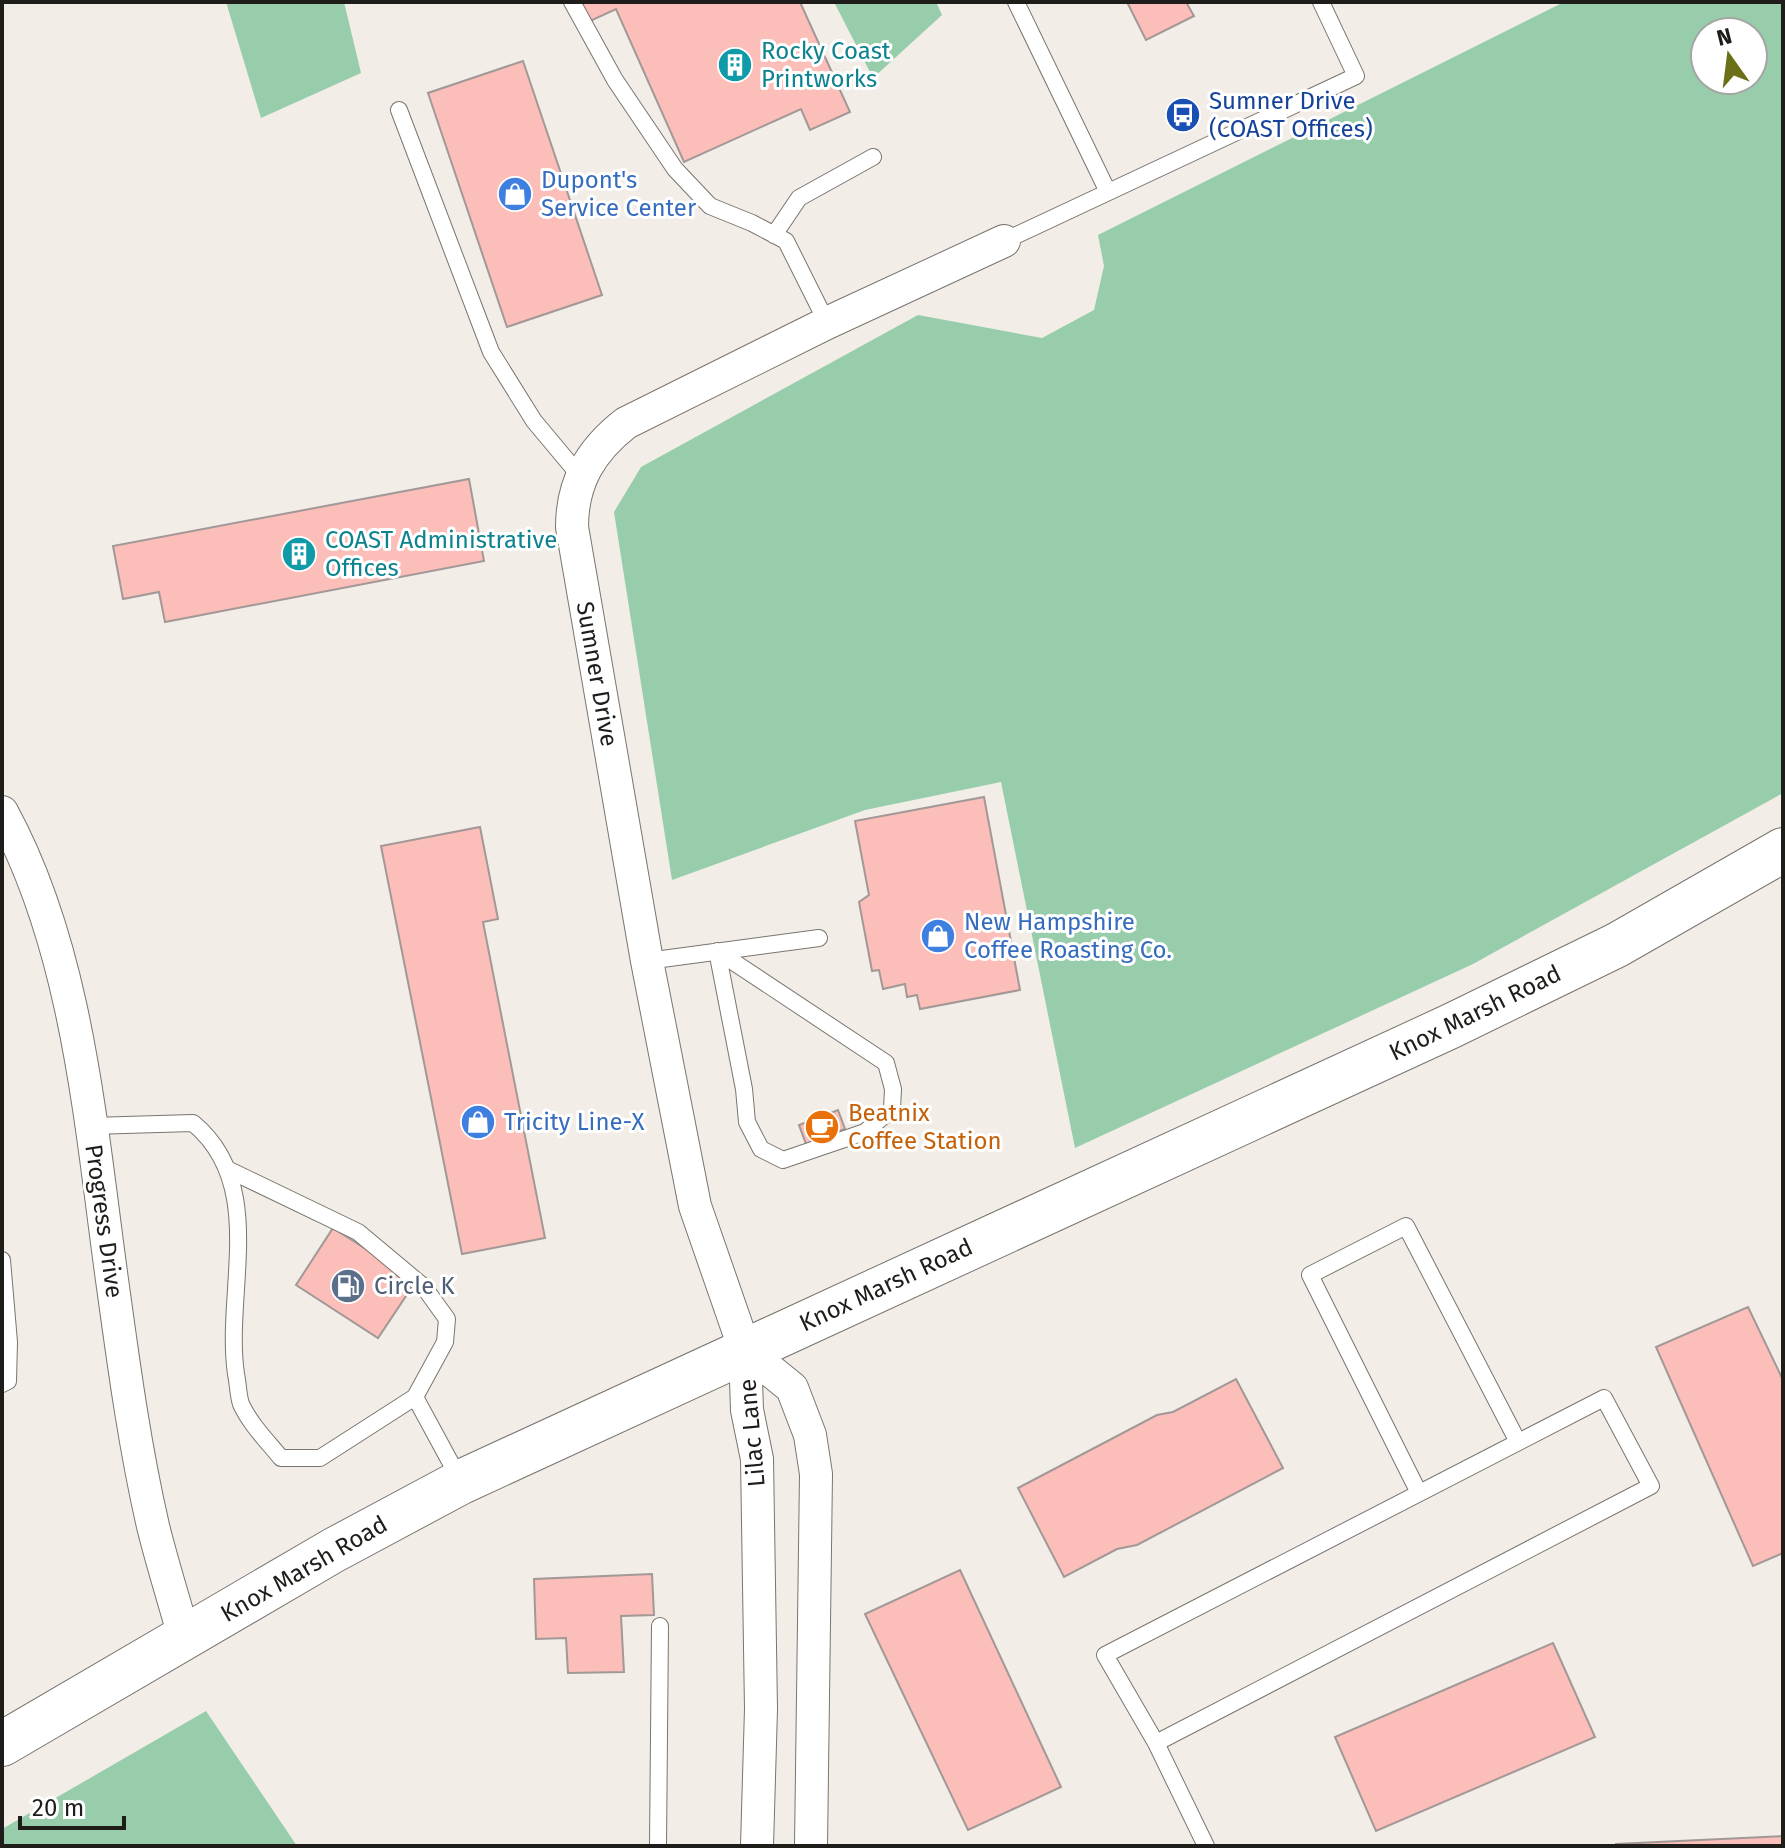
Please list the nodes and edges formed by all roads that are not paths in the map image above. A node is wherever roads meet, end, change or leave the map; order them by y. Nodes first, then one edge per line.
1 (572, 2) edge
2 (1016, 2) edge
3 (1321, 2) edge
4 (399, 110) dead end
5 (873, 157) dead end
6 (1108, 192) junction
7 (774, 235) junction
8 (1004, 241) joint
9 (827, 323) junction
10 (580, 476) junction
11 (2, 812) edge
12 (9, 845) edge
13 (1783, 850) edge
14 (819, 938) dead end
15 (717, 951) junction
16 (647, 961) junction
17 (91, 1126) junction
18 (227, 1169) junction
19 (2, 1260) edge
20 (745, 1350) junction
21 (2, 1384) edge
22 (415, 1397) junction
23 (1518, 1442) junction
24 (461, 1482) junction
25 (1419, 1493) junction
26 (660, 1626) dead end
27 (184, 1637) junction
28 (1156, 1743) junction
29 (2, 1744) edge
30 (658, 1846) edge
31 (757, 1846) edge
32 (811, 1846) edge
33 (1206, 1846) edge

1 - 7 lane
2 - 6 lane
3 - 6 lane
4 - 10 lane
5 - 7 lane
6 - 8 lane
7 - 9 lane
8 - 9 street, Sumner Drive
9 - 10 street, Sumner Drive
10 - 16 street, Sumner Drive
11 - 12 street, Progress Drive
12 - 17 street, Progress Drive
13 - 20 main road, Knox Marsh Road
14 - 15 lane
15 - 15 lane
15 - 16 lane
16 - 20 street, Sumner Drive
17 - 18 lane
17 - 27 street, Progress Drive
18 - 22 lane
18 - 22 lane
19 - 21 lane
20 - 24 main road, Knox Marsh Road
20 - 31 street, Lilac Lane
20 - 32 street, Lilac Lane
22 - 24 lane
23 - 25 lane
23 - 25 lane
23 - 28 lane
24 - 27 main road, Knox Marsh Road
25 - 28 lane
26 - 30 lane
27 - 29 main road, Knox Marsh Road
28 - 33 lane

